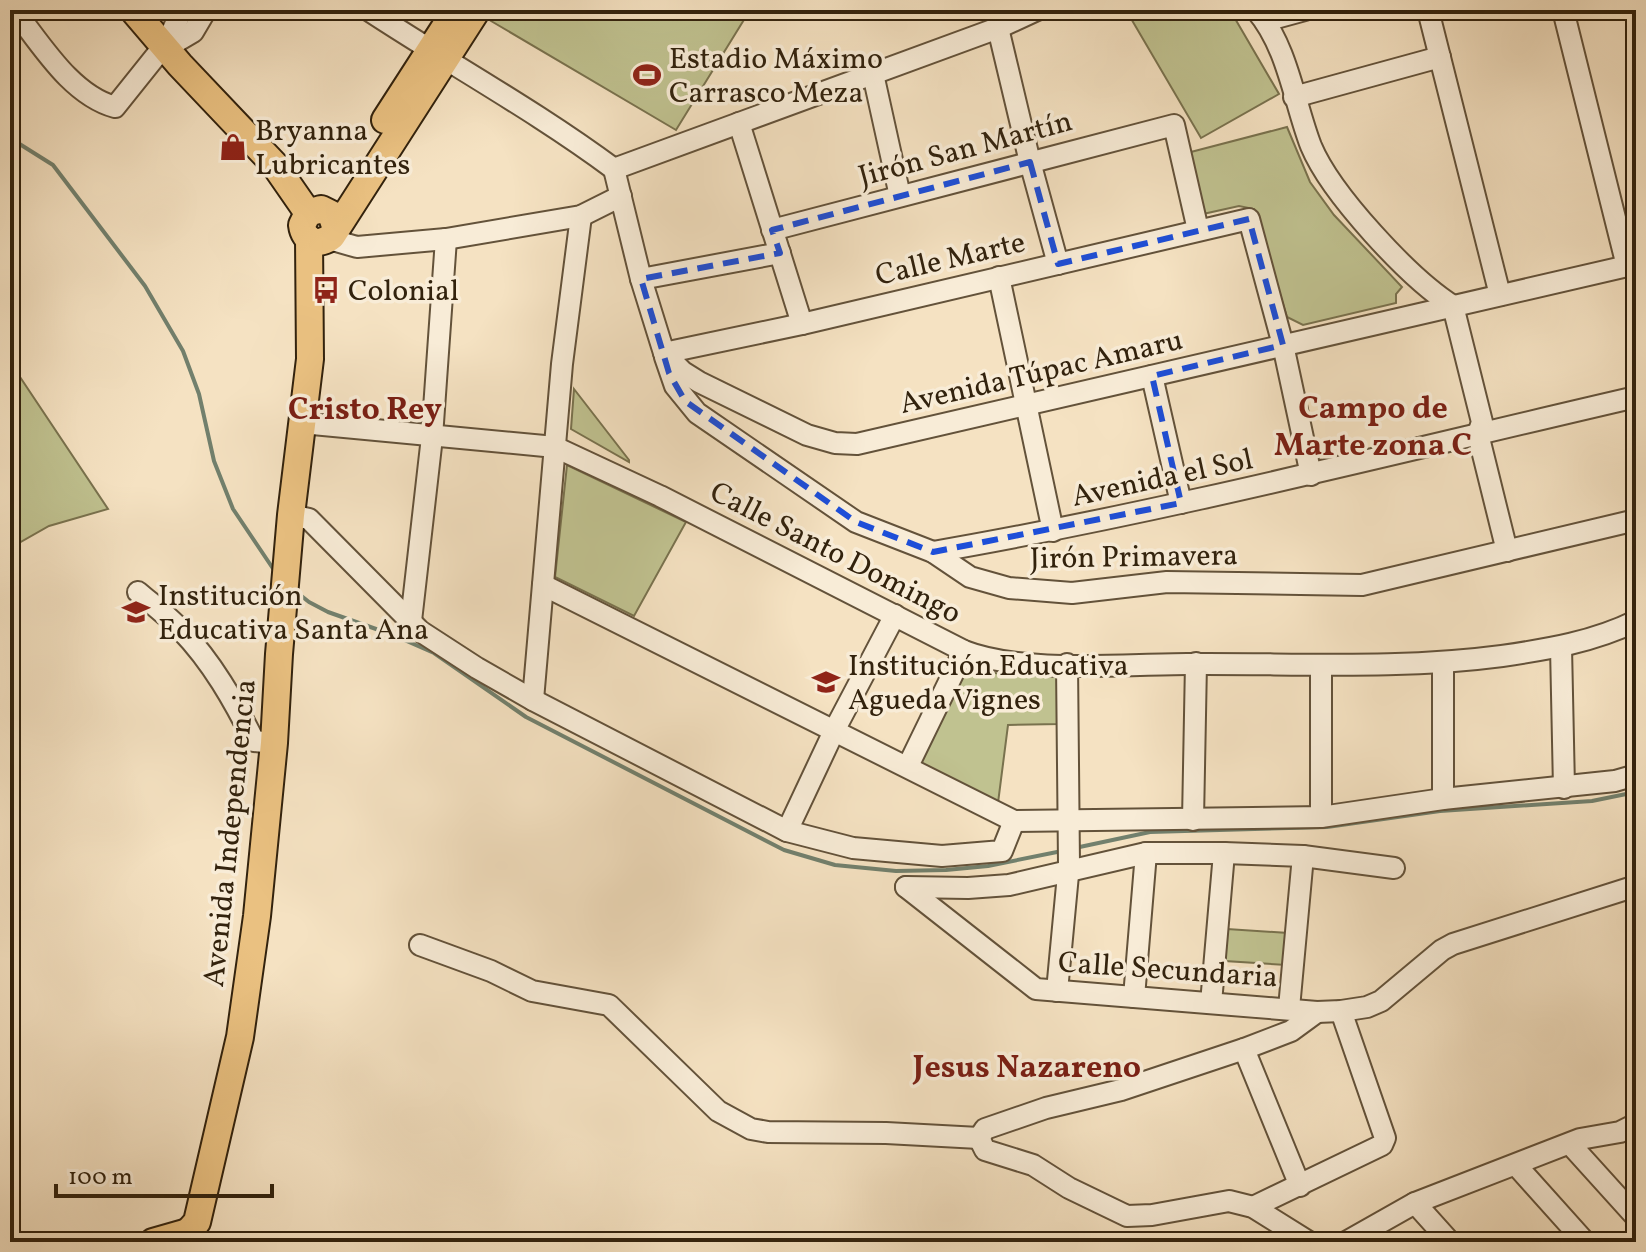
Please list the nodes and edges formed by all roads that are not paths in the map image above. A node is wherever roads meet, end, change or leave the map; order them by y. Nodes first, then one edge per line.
1 (14, 10) edge
2 (133, 10) edge
3 (182, 10) edge
4 (206, 10) edge
5 (368, 10) edge
6 (456, 10) edge
7 (477, 10) edge
8 (1037, 10) edge
9 (1305, 10) edge
10 (1428, 10) edge
11 (1563, 10) edge
12 (1260, 15) edge
13 (998, 28) junction
14 (165, 47) junction
15 (438, 56) junction
16 (1440, 57) junction
17 (873, 74) junction
18 (1294, 97) junction
19 (739, 123) junction
20 (1030, 162) junction
21 (614, 169) junction
22 (621, 196) junction
23 (900, 196) junction
24 (581, 216) junction
25 (322, 229) junction
26 (772, 230) junction
27 (1198, 230) junction
28 (446, 239) junction
29 (780, 253) junction
30 (1058, 264) junction
31 (1632, 265) edge
32 (999, 277) junction
33 (641, 279) junction
34 (1500, 295) junction
35 (1453, 306) junction
36 (802, 324) junction
37 (1283, 345) junction
38 (664, 353) junction
39 (1152, 376) junction
40 (1636, 397) edge
41 (1027, 405) junction
42 (302, 423) junction
43 (1478, 434) junction
44 (432, 437) junction
45 (555, 447) junction
46 (1311, 475) junction
47 (1181, 503) junction
48 (291, 515) junction
49 (1636, 520) edge
50 (1053, 531) junction
51 (1507, 551) junction
52 (933, 552) junction
53 (543, 585) junction
54 (138, 592) dead end
55 (895, 615) junction
56 (411, 621) junction
57 (1636, 621) edge
58 (1561, 647) junction
59 (964, 651) junction
60 (1196, 663) junction
61 (1067, 664) junction
62 (1443, 664) junction
63 (1321, 665) junction
64 (533, 700) junction
65 (835, 729) junction
66 (274, 743) junction
67 (908, 766) junction
68 (1636, 775) edge
69 (1564, 788) junction
70 (1443, 799) junction
71 (1321, 817) junction
72 (1193, 820) junction
73 (1014, 821) junction
74 (1069, 827) junction
75 (787, 831) junction
76 (1146, 853) junction
77 (1224, 853) junction
78 (1303, 856) junction
79 (1068, 868) junction
80 (1394, 868) dead end
81 (1636, 886) edge
82 (420, 945) dead end
83 (1057, 991) junction
84 (1134, 997) junction
85 (1211, 1003) junction
86 (1289, 1008) junction
87 (1341, 1011) junction
88 (1317, 1012) junction
89 (1244, 1049) junction
90 (1636, 1124) edge
91 (979, 1138) junction
92 (1570, 1144) junction
93 (1516, 1165) junction
94 (1300, 1186) junction
95 (1415, 1203) junction
96 (1253, 1207) junction
97 (1636, 1217) edge
98 (188, 1237) edge
99 (153, 1242) edge
100 (1309, 1242) edge
101 (1346, 1242) edge
102 (1450, 1242) edge
103 (1585, 1242) edge

1 - 14 street
2 - 14 main road
3 - 14 street
4 - 14 street
5 - 15 street
6 - 15 main road
7 - 15 main road
8 - 13 street
9 - 12 street
10 - 16 street
11 - 31 street
12 - 18 street
13 - 17 street
13 - 20 street
14 - 25 main road
15 - 21 street
15 - 25 main road
16 - 18 street
16 - 34 street
17 - 19 street
17 - 23 street
18 - 35 street
19 - 21 street
19 - 26 street
20 - 23 street, Jirón San Martín
20 - 27 street, Jirón San Martín
20 - 30 street
21 - 22 street
22 - 24 street
22 - 33 street
23 - 26 street, Jirón San Martín
24 - 28 street
24 - 45 street
25 - 28 street
25 - 42 main road, Avenida Independencia
26 - 29 street
27 - 30 street, Calle Marte
27 - 37 street, Calle Marte
28 - 44 street
29 - 33 street
29 - 36 street
30 - 32 street, Calle Marte
31 - 34 street, Avenida Túpac Amaru
32 - 36 street, Calle Marte
32 - 41 street
33 - 38 street
34 - 35 street, Avenida Túpac Amaru
35 - 37 street, Avenida Túpac Amaru
35 - 43 street
36 - 38 street, Calle Marte
37 - 39 street, Avenida Túpac Amaru
37 - 46 street
38 - 41 street, Avenida Túpac Amaru
38 - 52 street, Jirón Primavera
39 - 41 street, Avenida Túpac Amaru
39 - 47 street
40 - 43 street, Avenida el Sol
41 - 50 street
42 - 44 street, Calle Santo Domingo
42 - 48 main road, Avenida Independencia
43 - 46 street, Avenida el Sol
43 - 51 street
44 - 45 street, Calle Santo Domingo
44 - 56 street
45 - 53 street
45 - 55 street, Calle Santo Domingo
46 - 47 street, Avenida el Sol
47 - 50 street, Avenida el Sol
48 - 56 street
48 - 66 main road, Avenida Independencia
49 - 51 street, Jirón Primavera
50 - 52 street, Avenida el Sol
51 - 52 street, Jirón Primavera
53 - 64 street
53 - 65 street
54 - 66 street
55 - 59 street, Calle Santo Domingo
55 - 65 street
56 - 64 street
57 - 58 street, Calle Santo Domingo
58 - 62 street, Calle Santo Domingo
58 - 69 street
59 - 61 street, Calle Santo Domingo
59 - 67 street
60 - 61 street, Calle Santo Domingo
60 - 63 street, Calle Santo Domingo
60 - 72 street
61 - 74 street
62 - 63 street, Calle Santo Domingo
62 - 70 street
63 - 71 street
64 - 75 street
65 - 67 street
65 - 75 street
66 - 98 main road, Avenida Independencia
67 - 73 street
68 - 69 street
69 - 70 street
70 - 71 street
71 - 72 street
72 - 74 street
73 - 74 street
73 - 75 street
74 - 79 street
76 - 77 street
76 - 79 street
76 - 84 street
77 - 78 street
77 - 85 street
78 - 80 street
78 - 86 street
79 - 83 street
79 - 83 street, Calle Secundaria
81 - 87 street, Calle Secundaria
82 - 91 street
83 - 84 street, Calle Secundaria
84 - 85 street, Calle Secundaria
85 - 86 street, Calle Secundaria
86 - 88 street, Calle Secundaria
87 - 88 street, Calle Secundaria
87 - 94 street
88 - 89 street
89 - 91 street
89 - 94 street
90 - 92 street
91 - 96 street
92 - 93 street
92 - 97 street
93 - 95 street
93 - 103 street
94 - 96 street
95 - 101 street
95 - 102 street
96 - 100 street
98 - 99 main road

